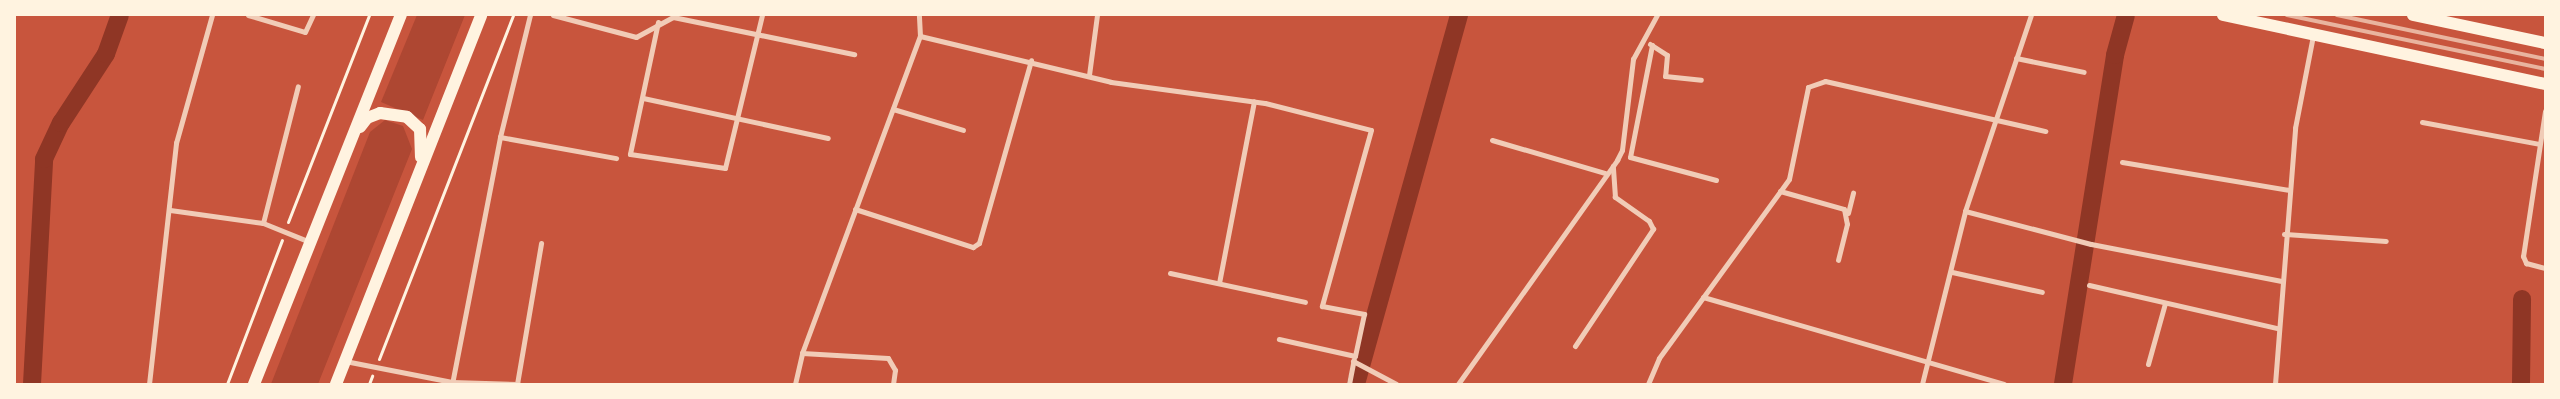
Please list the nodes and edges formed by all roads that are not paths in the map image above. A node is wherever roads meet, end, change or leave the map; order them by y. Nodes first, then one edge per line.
1 (212, 15) edge
2 (248, 15) edge
3 (313, 15) edge
4 (401, 15) edge
5 (481, 15) edge
6 (530, 15) edge
7 (553, 15) edge
8 (762, 15) edge
9 (919, 15) edge
10 (1097, 15) edge
11 (1657, 15) edge
12 (2031, 15) edge
13 (2223, 15) edge
14 (2413, 15) edge
15 (658, 22) junction
16 (757, 35) junction
17 (2314, 35) junction
18 (920, 36) junction
19 (1644, 41) junction
20 (2545, 43) edge
21 (1652, 45) junction
22 (854, 54) dead end
23 (2016, 58) junction
24 (1031, 60) junction
25 (2084, 72) dead end
26 (1089, 75) junction
27 (1701, 80) dead end
28 (2545, 84) edge
29 (298, 86) dead end
30 (643, 98) junction
31 (1254, 101) junction
32 (893, 109) junction
33 (2545, 111) edge
34 (1997, 118) junction
35 (739, 120) junction
36 (2422, 122) dead end
37 (963, 130) dead end
38 (2045, 131) dead end
39 (500, 137) junction
40 (352, 138) junction
41 (828, 138) dead end
42 (1492, 140) dead end
43 (2539, 144) junction
44 (616, 158) dead end
45 (2122, 162) dead end
46 (1613, 166) junction
47 (420, 169) junction
48 (1605, 173) junction
49 (1716, 180) dead end
50 (2289, 190) junction
51 (1780, 191) junction
52 (1853, 193) dead end
53 (855, 209) junction
54 (170, 210) junction
55 (1966, 212) junction
56 (1848, 213) junction
57 (264, 223) junction
58 (2284, 234) junction
59 (2386, 241) dead end
60 (310, 242) junction
61 (541, 243) dead end
62 (1838, 260) dead end
63 (2545, 268) edge
64 (1952, 272) junction
65 (1170, 273) dead end
66 (2281, 281) junction
67 (1219, 283) junction
68 (2089, 285) dead end
69 (2042, 292) dead end
70 (1703, 298) junction
71 (1306, 302) dead end
72 (2165, 303) junction
73 (2277, 328) junction
74 (1279, 339) dead end
75 (1576, 346) dead end
76 (802, 353) junction
77 (1354, 360) junction
78 (345, 361) junction
79 (1927, 362) junction
80 (2148, 364) dead end
81 (452, 383) edge
82 (149, 384) edge
83 (254, 384) edge
84 (336, 384) edge
85 (517, 384) edge
86 (795, 384) edge
87 (893, 384) edge
88 (1349, 384) edge
89 (1396, 384) edge
90 (1458, 384) edge
91 (1648, 384) edge
92 (1922, 384) edge
93 (2004, 384) edge
94 (2275, 384) edge

1 - 54 street
2 - 3 street
4 - 40 main road
5 - 47 main road
6 - 39 street
7 - 15 street
8 - 16 street
9 - 18 street
10 - 26 street
11 - 19 street
12 - 23 street
13 - 17 main road
14 - 20 main road
15 - 16 street
15 - 30 street
16 - 22 street
16 - 35 street
17 - 28 main road
17 - 50 street
18 - 24 street
18 - 32 street
19 - 21 street
19 - 46 street
21 - 27 street
21 - 49 street
23 - 25 street
23 - 34 street
24 - 26 street
24 - 53 street
26 - 31 street
29 - 57 street
30 - 35 street
30 - 35 street
31 - 67 street
31 - 77 street
32 - 37 street
32 - 53 street
33 - 43 street
34 - 38 street
34 - 51 street
34 - 55 street
35 - 41 street
36 - 43 street
39 - 44 street
39 - 81 street
40 - 47 main road
40 - 60 main road
42 - 48 street
43 - 63 street
45 - 50 street
46 - 48 street
46 - 75 street
47 - 78 main road
48 - 90 street
50 - 58 street
51 - 56 street
51 - 70 street
52 - 56 street
53 - 76 street
54 - 57 street
54 - 82 street
55 - 64 street
55 - 66 street
56 - 62 street
57 - 60 street
58 - 59 street
58 - 66 street
60 - 83 main road
61 - 85 street
64 - 69 street
64 - 79 street
65 - 67 street
66 - 73 street
67 - 71 street
68 - 72 street
70 - 79 street
70 - 91 street
72 - 73 street
72 - 80 street
73 - 94 street
74 - 77 street
76 - 86 street
76 - 87 street
77 - 88 street
77 - 89 street
78 - 81 street
78 - 84 main road
79 - 92 street
79 - 93 street
81 - 85 street

